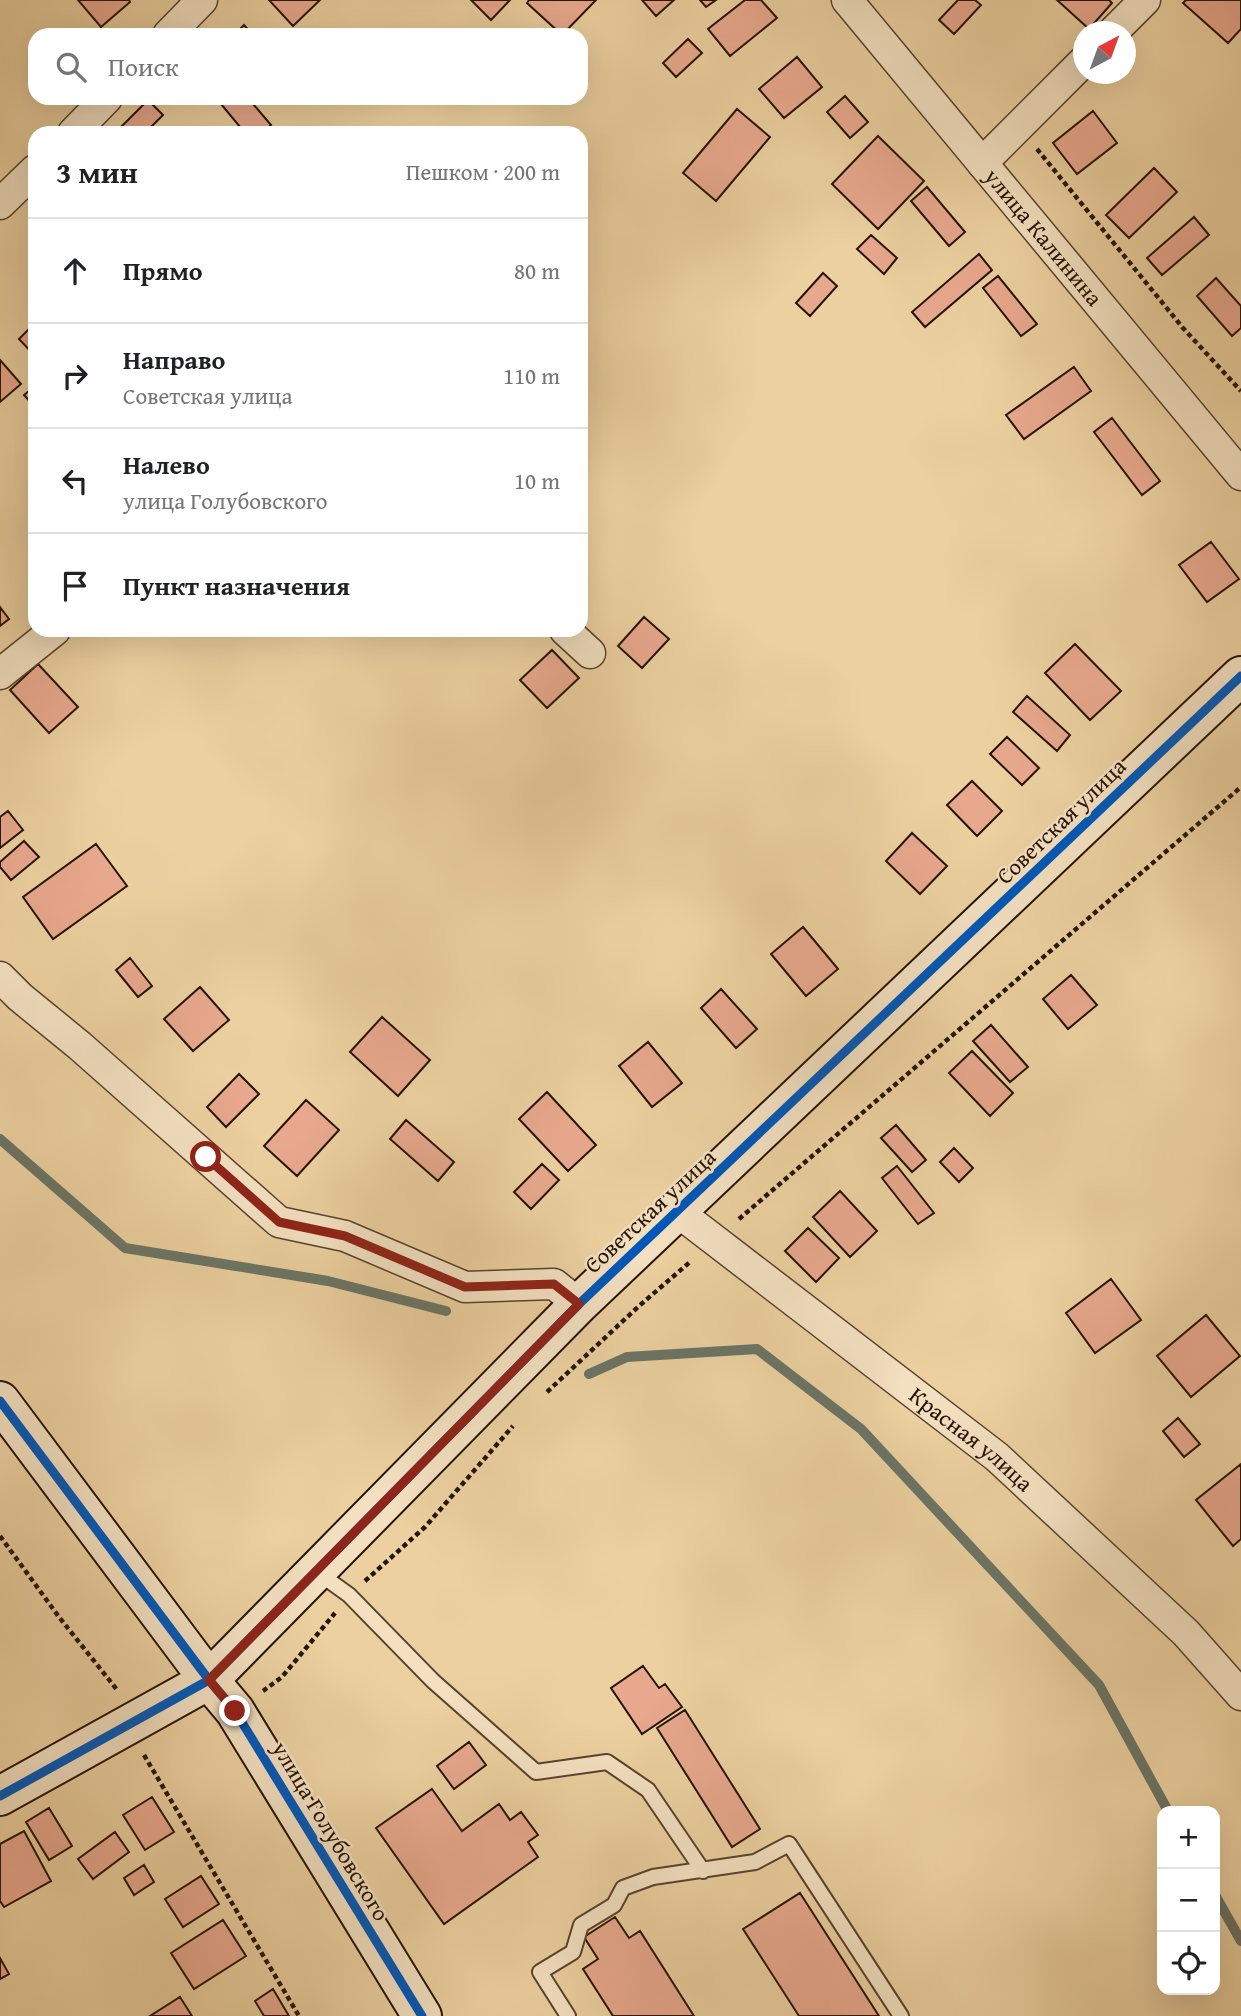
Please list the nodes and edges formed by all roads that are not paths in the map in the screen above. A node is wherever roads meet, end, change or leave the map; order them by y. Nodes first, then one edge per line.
1 (847, 0) edge
2 (1145, 0) edge
3 (1124, 21) edge
4 (1073, 71) edge
5 (100, 105) edge
6 (80, 126) edge
7 (982, 163) junction
8 (28, 177) edge
9 (0, 204) edge
10 (1241, 475) edge
11 (46, 637) edge
12 (573, 637) edge
13 (590, 653) dead end
14 (0, 674) edge
15 (1241, 676) edge
16 (0, 977) edge
17 (678, 1212) junction
18 (579, 1304) junction
19 (0, 1401) edge
20 (316, 1572) junction
21 (209, 1680) junction
22 (1241, 1695) edge
23 (0, 1796) edge
24 (703, 1871) junction
25 (422, 2016) edge
26 (568, 2016) edge
27 (901, 2016) edge

1 - 7 street, улица Калинина
2 - 3 street
4 - 7 street
5 - 6 street
7 - 10 street, улица Калинина
8 - 9 street
11 - 14 street
12 - 13 street
15 - 17 street, Советская улица
16 - 18 street
17 - 18 street, Советская улица
17 - 22 street, Красная улица
18 - 20 street, Советская улица
19 - 21 street, улица Голубовского
20 - 21 street, Советская улица
20 - 24 lane
21 - 23 street, Советская улица
21 - 25 street, улица Голубовского
24 - 26 lane
24 - 27 lane

